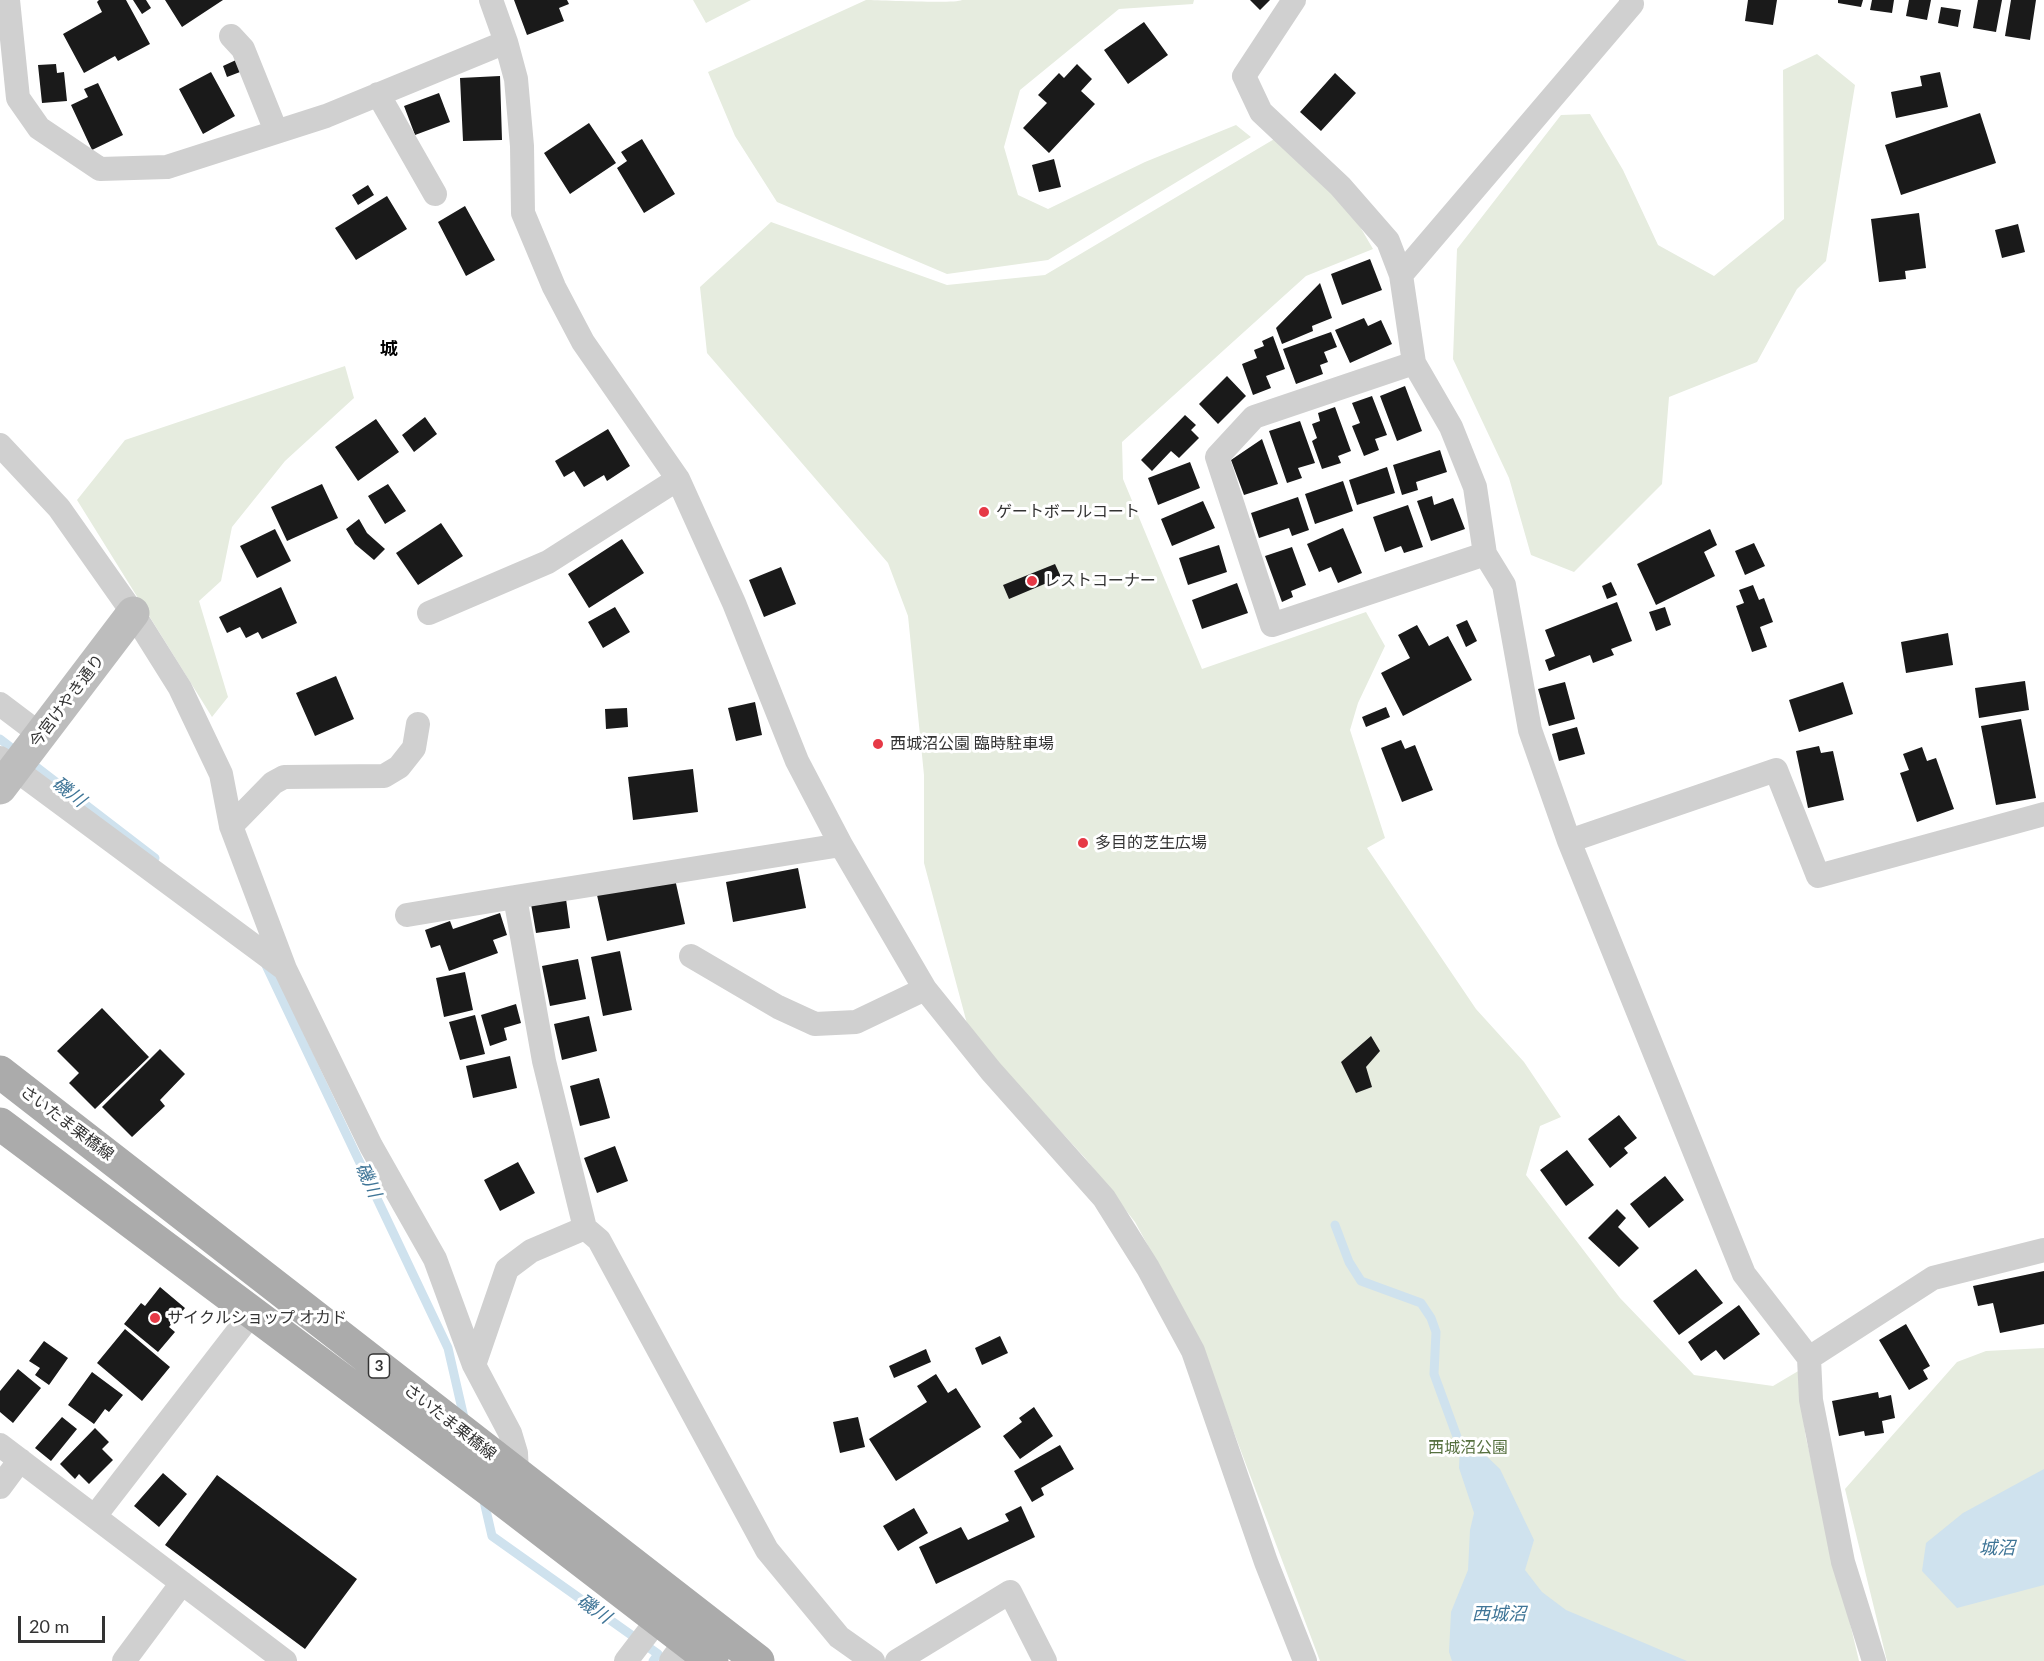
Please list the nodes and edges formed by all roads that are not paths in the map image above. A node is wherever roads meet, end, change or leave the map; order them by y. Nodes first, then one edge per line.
1 (8, 0) edge
2 (491, 0) edge
3 (1294, 0) edge
4 (1632, 0) edge
5 (231, 36) dead end
6 (507, 42) junction
7 (378, 94) junction
8 (276, 131) junction
9 (435, 194) dead end
10 (1401, 275) junction
11 (1414, 363) junction
12 (0, 445) edge
13 (678, 479) junction
14 (1485, 554) junction
15 (133, 613) junction
16 (429, 613) dead end
17 (0, 704) edge
18 (418, 724) dead end
19 (41, 735) junction
20 (5, 772) edge
21 (2044, 814) edge
22 (231, 826) junction
23 (1569, 841) junction
24 (841, 845) junction
25 (515, 897) junction
26 (407, 915) dead end
27 (691, 956) dead end
28 (285, 969) junction
29 (925, 989) junction
30 (0, 1072) edge
31 (0, 1124) edge
32 (585, 1228) junction
33 (2044, 1250) edge
34 (252, 1312) junction
35 (1809, 1358) junction
36 (474, 1365) junction
37 (0, 1445) edge
38 (20, 1460) junction
39 (517, 1474) junction
40 (0, 1487) edge
41 (95, 1516) junction
42 (182, 1583) junction
43 (659, 1618) junction
44 (679, 1651) edge
45 (124, 1661) edge
46 (285, 1661) edge
47 (626, 1661) edge
48 (712, 1661) edge
49 (758, 1661) edge
50 (873, 1661) edge
51 (897, 1661) edge
52 (1044, 1661) edge
53 (1305, 1661) edge
54 (1874, 1661) edge

1 - 8 street
2 - 6 street
3 - 10 street
4 - 10 street
5 - 8 street
6 - 7 street
6 - 13 street
7 - 8 street
7 - 9 street
10 - 11 street
11 - 14 street
11 - 14 street
12 - 15 street
13 - 16 street
13 - 24 street
14 - 23 street
15 - 19 street, 今宮けやき通り
15 - 22 street
17 - 19 street
18 - 22 street
19 - 20 street, 今宮けやき通り
20 - 28 street
21 - 23 street
22 - 28 street
23 - 35 street
24 - 25 street
24 - 29 street
25 - 26 street
25 - 32 street
27 - 29 street
28 - 36 street
29 - 53 street
30 - 39 main road, さいたま栗橋線 / 3
31 - 34 main road, さいたま栗橋線 / 3
32 - 36 street
32 - 50 street
33 - 35 street
34 - 41 street
34 - 43 main road, さいたま栗橋線 / 3
35 - 54 street
36 - 39 street
37 - 38 street
38 - 40 street
38 - 41 street
39 - 49 main road, さいたま栗橋線 / 3
41 - 42 street
42 - 45 street
42 - 46 street
43 - 44 main road, さいたま栗橋線 / 3
43 - 47 street
44 - 48 main road, さいたま栗橋線 / 3
51 - 52 street

